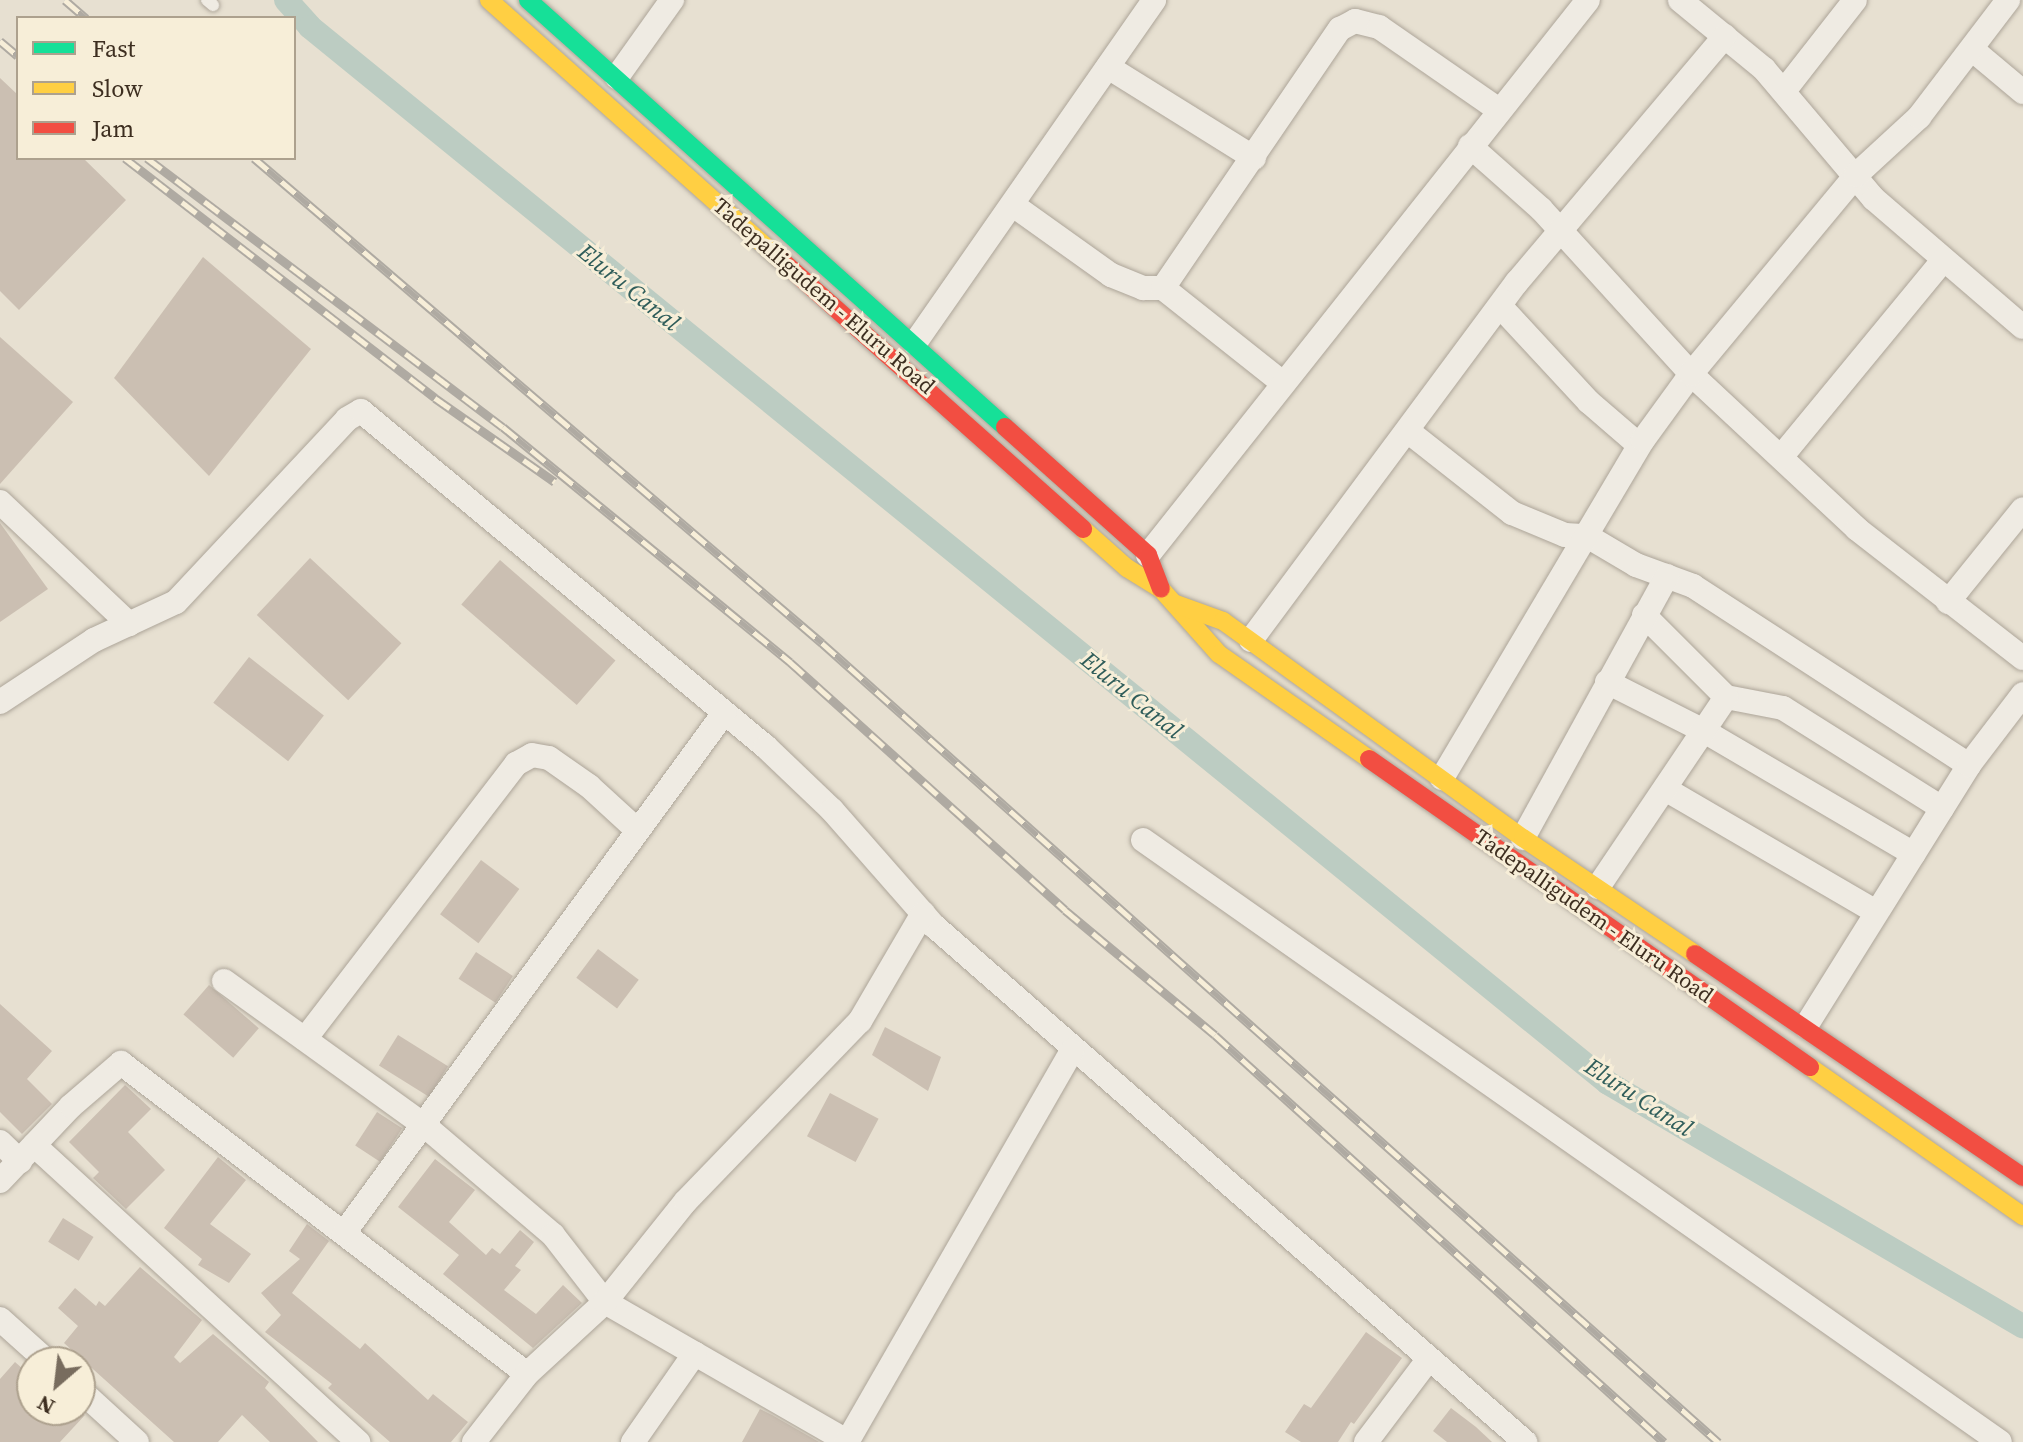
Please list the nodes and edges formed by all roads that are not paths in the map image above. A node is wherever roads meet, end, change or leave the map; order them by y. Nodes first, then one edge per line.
1 (489, 0) edge
2 (528, 0) edge
3 (672, 0) edge
4 (1154, 0) edge
5 (1588, 0) edge
6 (1680, 0) edge
7 (1855, 0) edge
8 (2008, 0) edge
9 (1725, 36) junction
10 (1974, 51) junction
11 (1108, 67) junction
12 (617, 77) junction
13 (1784, 91) junction
14 (2023, 92) edge
15 (1499, 110) junction
16 (1470, 146) junction
17 (1254, 158) junction
18 (1856, 175) junction
19 (1013, 205) junction
20 (1559, 230) junction
21 (1944, 259) junction
22 (1163, 288) junction
23 (1500, 306) junction
24 (2021, 322) edge
25 (915, 343) junction
26 (1691, 374) junction
27 (1283, 383) junction
28 (1409, 432) junction
29 (1639, 445) junction
30 (1781, 457) junction
31 (0, 502) edge
32 (2023, 509) edge
33 (1587, 536) junction
34 (1148, 555) junction
35 (1667, 576) junction
36 (1161, 589) junction
37 (1948, 602) junction
38 (1176, 604) junction
39 (1644, 615) junction
40 (129, 624) junction
41 (1251, 640) junction
42 (2023, 658) edge
43 (1607, 682) junction
44 (2023, 694) edge
45 (1726, 697) junction
46 (0, 702) edge
47 (724, 713) junction
48 (2016, 718) edge
49 (1704, 731) junction
50 (1969, 765) junction
51 (1442, 778) junction
52 (1665, 789) junction
53 (1942, 808) junction
54 (637, 830) junction
55 (1523, 838) junction
56 (1143, 840) dead end
57 (1914, 854) junction
58 (1598, 887) junction
59 (1876, 912) junction
60 (923, 913) junction
61 (224, 981) dead end
62 (1806, 1026) junction
63 (305, 1039) junction
64 (1072, 1051) junction
65 (425, 1126) junction
66 (0, 1142) edge
67 (27, 1153) junction
68 (2023, 1177) edge
69 (0, 1181) edge
70 (2023, 1216) edge
71 (344, 1233) junction
72 (605, 1302) junction
73 (0, 1319) edge
74 (30, 1346) edge
75 (695, 1353) junction
76 (1428, 1360) junction
77 (527, 1374) junction
78 (96, 1405) edge
79 (137, 1442) edge
80 (358, 1442) edge
81 (474, 1442) edge
82 (633, 1442) edge
83 (847, 1442) edge
84 (1366, 1442) edge
85 (1525, 1442) edge
86 (2000, 1442) edge

1 - 36 main road, Tadepalligudem - Eluru Road
2 - 12 main road, Tadepalligudem - Eluru Road
3 - 12 street
4 - 11 street
5 - 15 street
6 - 9 street
7 - 13 street
8 - 10 street
9 - 13 street
9 - 20 street
10 - 14 street
10 - 18 street
11 - 17 street
11 - 19 street
12 - 25 main road, Tadepalligudem - Eluru Road
13 - 18 street
15 - 16 street
15 - 17 street
16 - 20 street
16 - 27 street
17 - 22 street
18 - 21 street
18 - 26 street
19 - 22 street
19 - 25 street
20 - 23 street
20 - 26 street
21 - 24 street
21 - 30 street
22 - 27 street
23 - 28 street
23 - 29 street
25 - 34 main road, Tadepalligudem - Eluru Road
26 - 29 street
26 - 30 street
27 - 34 street
28 - 33 street
28 - 41 street
29 - 33 street
30 - 37 street
31 - 40 street
32 - 37 street
33 - 35 street
33 - 51 street
34 - 36 main road, Tadepalligudem - Eluru Road
35 - 39 street
35 - 50 street
36 - 38 main road, Tadepalligudem - Eluru Road
37 - 42 street
38 - 41 main road, Tadepalligudem - Eluru Road
38 - 70 main road, Tadepalligudem - Eluru Road
39 - 43 street
39 - 45 street
40 - 46 street
40 - 47 street
41 - 51 main road, Tadepalligudem - Eluru Road
43 - 49 street
43 - 55 street
44 - 48 street
45 - 49 street
45 - 53 street
47 - 54 street
47 - 60 street
48 - 50 street
49 - 52 street
49 - 57 street
50 - 53 street
51 - 55 main road, Tadepalligudem - Eluru Road
52 - 58 street
52 - 59 street
53 - 57 street
54 - 63 street
54 - 65 street
55 - 58 main road, Tadepalligudem - Eluru Road
56 - 86 street
57 - 59 street
58 - 62 main road, Tadepalligudem - Eluru Road
59 - 62 street
60 - 64 street
60 - 72 street
61 - 63 street
62 - 68 main road, Tadepalligudem - Eluru Road
63 - 65 street
64 - 76 street
64 - 83 street
65 - 71 street
65 - 72 street
66 - 67 street
67 - 69 street
67 - 71 street
67 - 80 street
71 - 77 street
72 - 75 street
72 - 77 street
73 - 74 street
75 - 82 street
75 - 83 street
76 - 84 street
76 - 85 street
77 - 81 street
78 - 79 street

